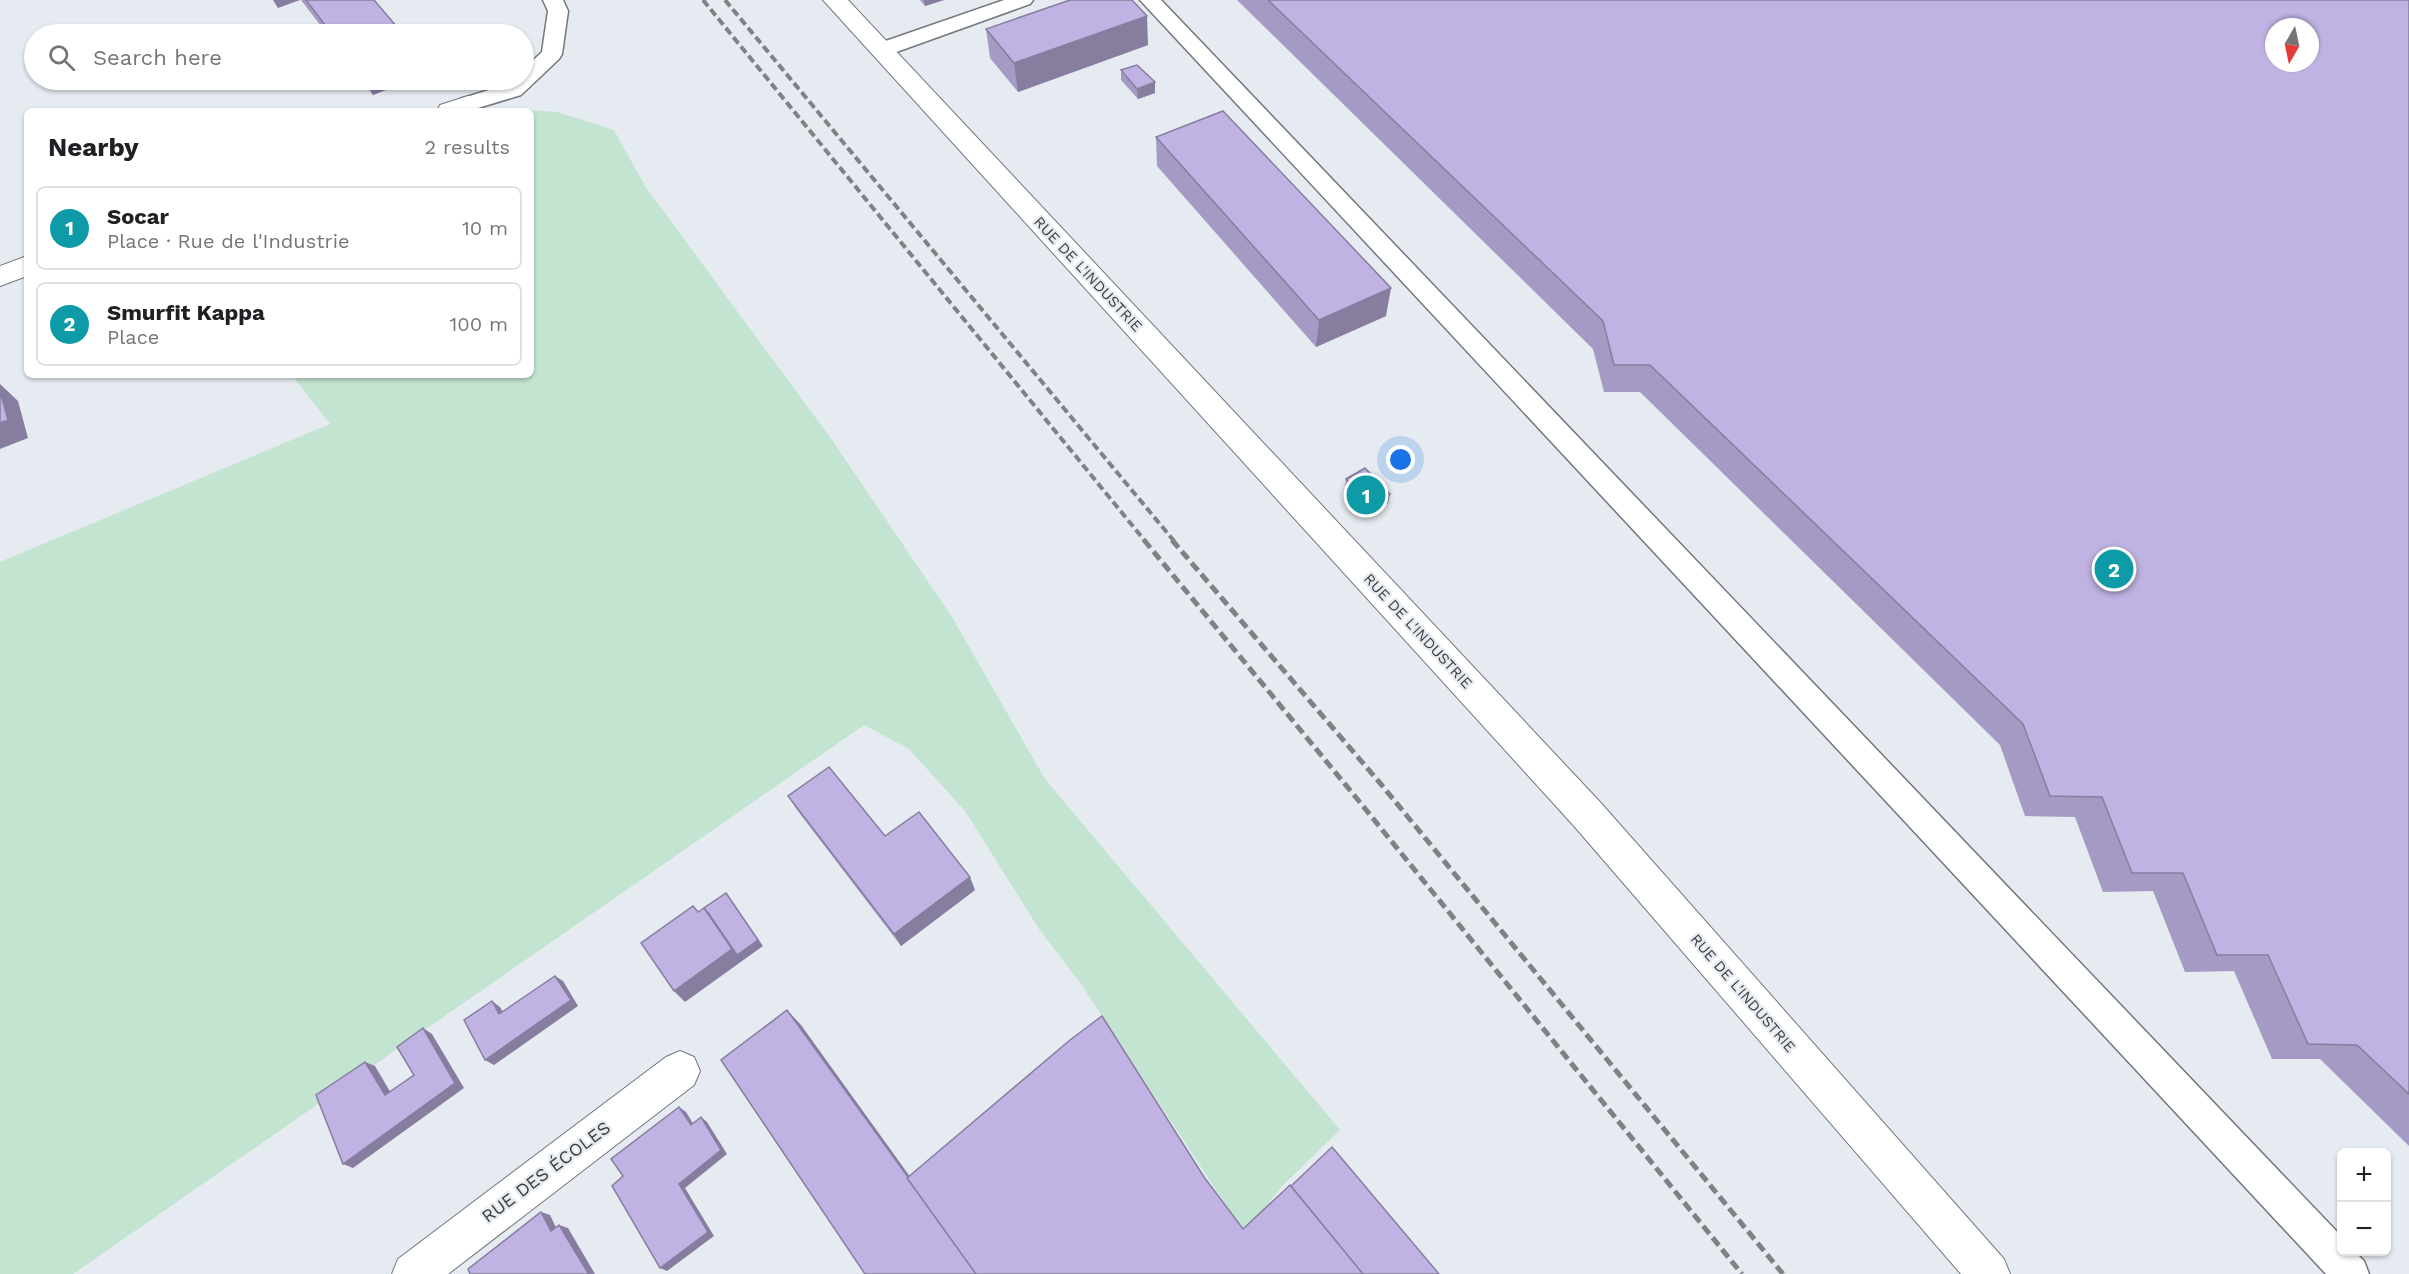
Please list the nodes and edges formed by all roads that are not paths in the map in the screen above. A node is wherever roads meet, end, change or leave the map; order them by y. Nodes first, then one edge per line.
1 (553, 0) edge
2 (1023, 0) edge
3 (1150, 0) edge
4 (842, 1) edge
5 (881, 50) junction
6 (534, 71) edge
7 (513, 90) edge
8 (459, 107) edge
9 (24, 267) edge
10 (0, 276) edge
11 (680, 1071) dead end
12 (413, 1274) edge
13 (1989, 1274) edge
14 (2351, 1274) edge

1 - 6 lane
2 - 5 lane
3 - 14 lane
4 - 5 street, RUE DE L'INDUSTRIE
5 - 13 street, RUE DE L'INDUSTRIE
7 - 8 lane
9 - 10 street
11 - 12 street, RUE DES ÉCOLES

